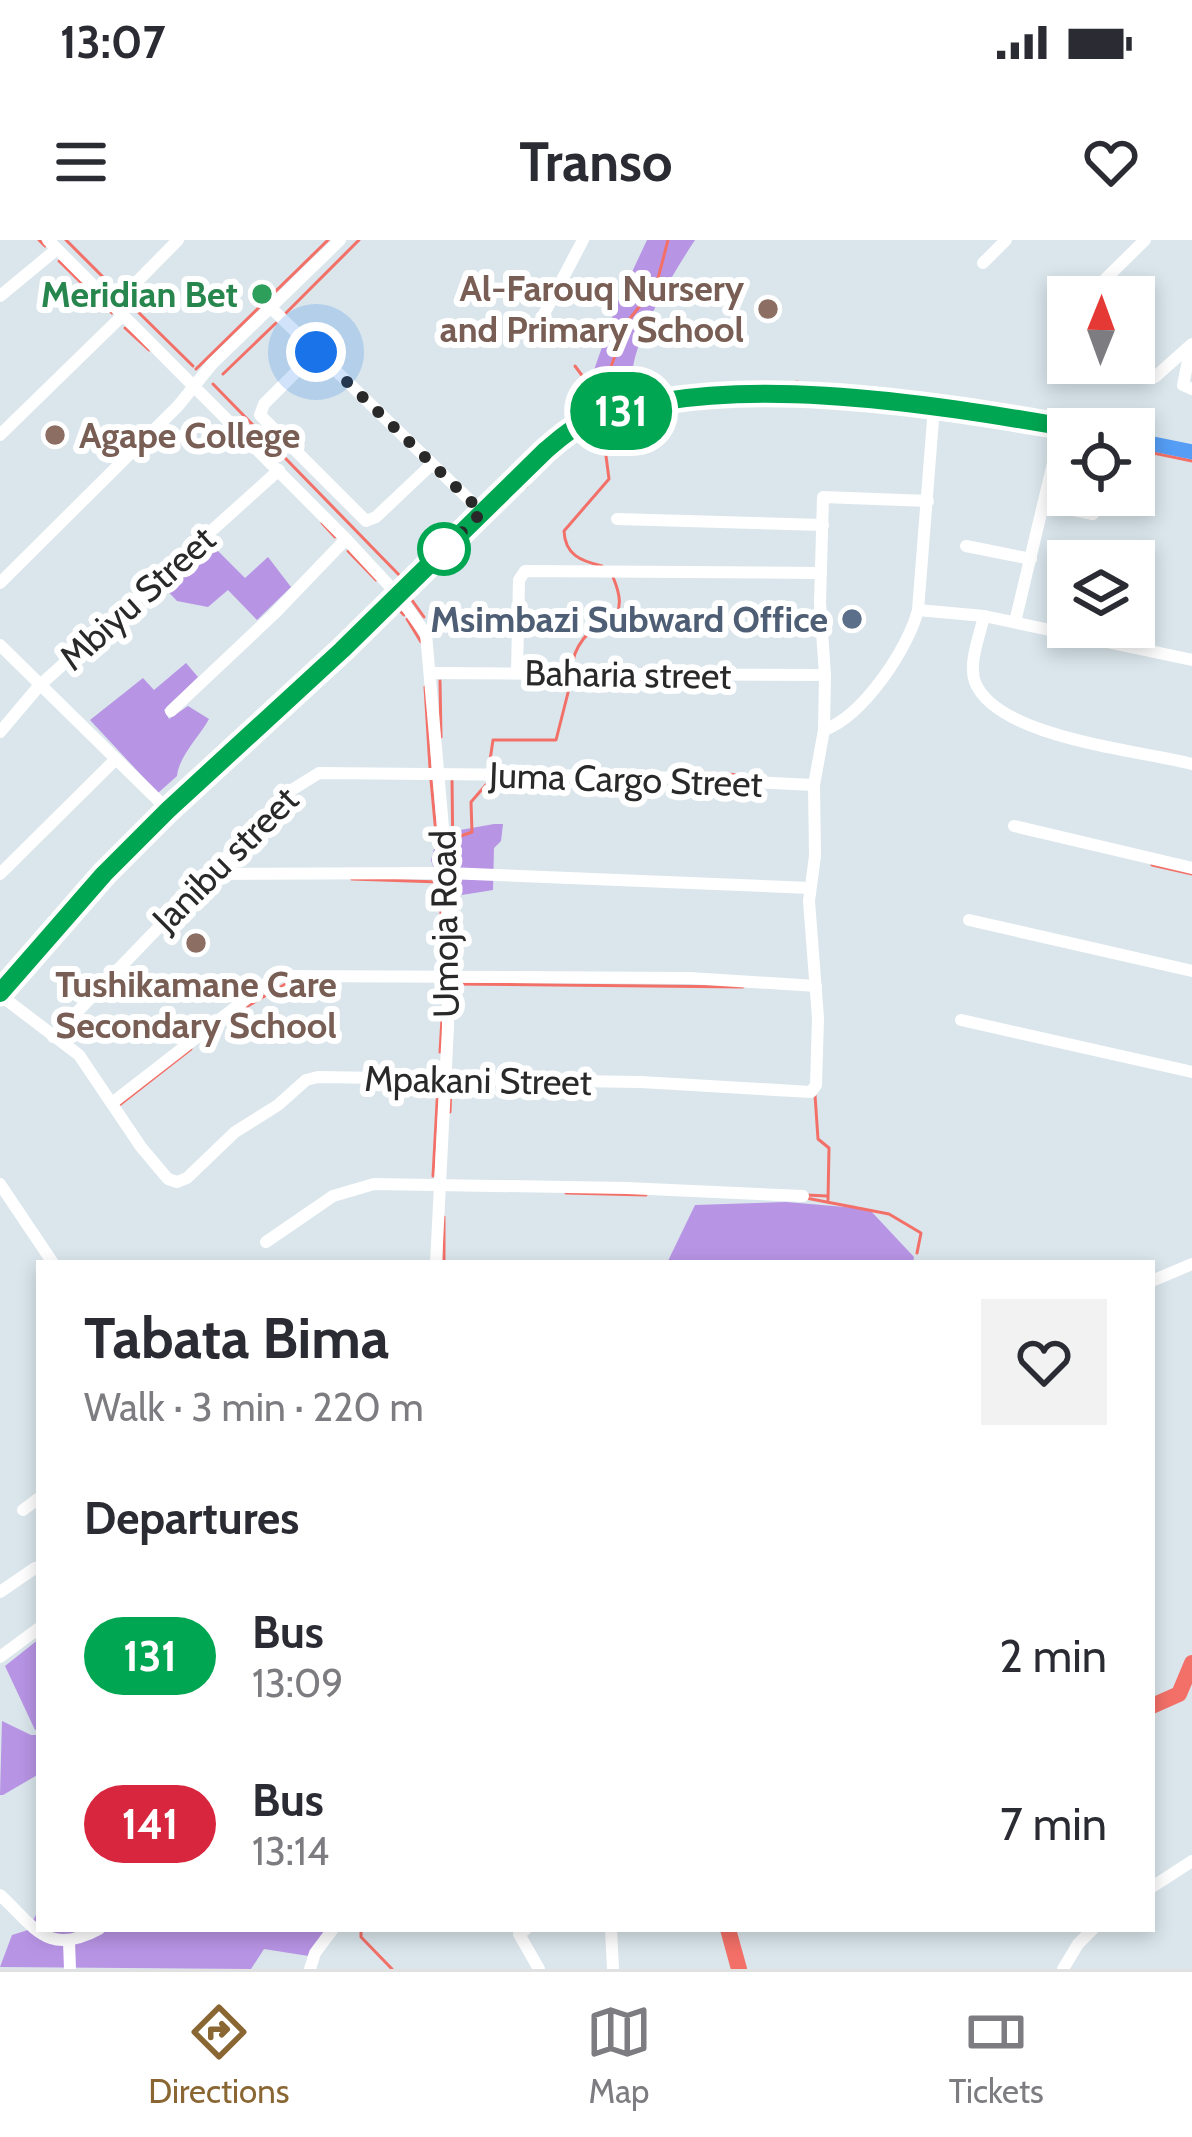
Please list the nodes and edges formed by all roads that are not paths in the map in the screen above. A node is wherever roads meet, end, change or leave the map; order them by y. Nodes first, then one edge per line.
1 (178, 240) edge
2 (340, 240) edge
3 (583, 240) edge
4 (1006, 240) edge
5 (1145, 240) edge
6 (52, 244) edge
7 (983, 262) dead end
8 (1108, 276) edge
9 (0, 296) edge
10 (271, 308) junction
11 (117, 311) junction
12 (544, 314) dead end
13 (1192, 345) edge
14 (316, 352) junction
15 (1155, 377) edge
16 (193, 385) junction
17 (1192, 389) edge
18 (934, 407) junction
19 (1047, 425) edge
20 (0, 435) edge
21 (1155, 444) edge
22 (1192, 452) edge
23 (432, 464) junction
24 (279, 470) junction
25 (1047, 490) edge
26 (928, 501) junction
27 (1044, 504) junction
28 (1047, 505) edge
29 (482, 512) junction
30 (617, 519) dead end
31 (824, 525) junction
32 (346, 539) junction
33 (965, 546) dead end
34 (1031, 559) junction
35 (821, 572) junction
36 (0, 583) edge
37 (398, 595) junction
38 (918, 610) junction
39 (984, 616) junction
40 (1015, 622) junction
41 (0, 645) edge
42 (1192, 660) edge
43 (517, 672) junction
44 (431, 673) junction
45 (825, 675) junction
46 (39, 686) junction
47 (171, 711) dead end
48 (824, 730) junction
49 (0, 732) edge
50 (115, 761) junction
51 (1192, 764) edge
52 (438, 775) junction
53 (814, 785) junction
54 (168, 810) junction
55 (1014, 826) dead end
56 (1192, 868) edge
57 (448, 873) junction
58 (0, 874) edge
59 (206, 874) junction
60 (810, 888) junction
61 (969, 920) dead end
62 (1192, 971) edge
63 (446, 976) junction
64 (816, 986) junction
65 (0, 994) edge
66 (961, 1020) dead end
67 (53, 1037) junction
68 (1192, 1072) edge
69 (444, 1080) junction
70 (112, 1103) junction
71 (0, 1184) edge
72 (438, 1184) junction
73 (803, 1196) dead end
74 (266, 1242) dead end
75 (51, 1260) edge
76 (436, 1260) edge
77 (1192, 1264) edge
78 (1155, 1280) edge
79 (36, 1500) edge
80 (23, 1510) dead end
81 (35, 1568) dead end
82 (0, 1592) edge
83 (36, 1630) edge
84 (0, 1657) edge
85 (1192, 1861) edge
86 (1155, 1885) edge
87 (0, 1895) edge
88 (36, 1930) edge
89 (42, 1932) edge
90 (92, 1932) edge
91 (331, 1932) edge
92 (522, 1932) edge
93 (610, 1932) edge
94 (1090, 1932) edge
95 (69, 1942) junction
96 (70, 1969) edge
97 (310, 1969) edge
98 (539, 1969) edge
99 (613, 1969) edge
100 (1063, 1969) edge

1 - 11 street
2 - 10 street
3 - 12 street
4 - 7 street
5 - 8 street
6 - 9 street
6 - 11 street, Umoja Road
10 - 14 street
10 - 16 street
11 - 16 street, Umoja Road
11 - 20 street
13 - 15 street
13 - 17 street
14 - 23 street
14 - 23 street
16 - 24 street, Umoja Road
16 - 36 street
18 - 19 main road
18 - 26 street
18 - 29 main road
21 - 22 main road
23 - 29 street
24 - 32 street, Umoja Road
24 - 46 street, Mbiyu Street
25 - 27 street
26 - 31 street
26 - 38 street
27 - 28 street
27 - 34 street
29 - 37 main road
30 - 31 street
31 - 35 street
32 - 37 street, Umoja Road
32 - 47 street
33 - 34 street
34 - 40 street
35 - 43 street
35 - 45 street
37 - 44 street, Umoja Road
37 - 54 main road
38 - 39 street
38 - 48 street
39 - 40 street
39 - 51 street
40 - 42 street
41 - 46 street
43 - 44 street, Baharia street
43 - 45 street, Baharia street
44 - 52 street, Umoja Road
45 - 48 street
46 - 49 street, Mbiyu Street
46 - 50 street
48 - 53 street
50 - 54 street
50 - 58 street
52 - 53 street, Juma Cargo Street
52 - 57 street, Umoja Road
52 - 59 street, Janibu street
53 - 60 street
54 - 65 main road
55 - 56 street
57 - 59 street
57 - 60 street
57 - 63 street, Umoja Road
59 - 67 street, Janibu street
60 - 64 street
61 - 62 street
63 - 64 street
63 - 69 street, Umoja Road
63 - 70 street
64 - 69 street, Mpakani Street
65 - 67 street
66 - 68 street
67 - 70 street
69 - 70 street, Mpakani Street
69 - 72 street, Umoja Road
71 - 75 street
72 - 73 street
72 - 74 street
72 - 76 street, Umoja Road
77 - 78 street
79 - 80 street
81 - 82 street
83 - 84 street
85 - 86 street
87 - 88 street
89 - 95 street
90 - 95 street
91 - 97 street
92 - 98 street
93 - 99 street
94 - 100 street
95 - 96 street

